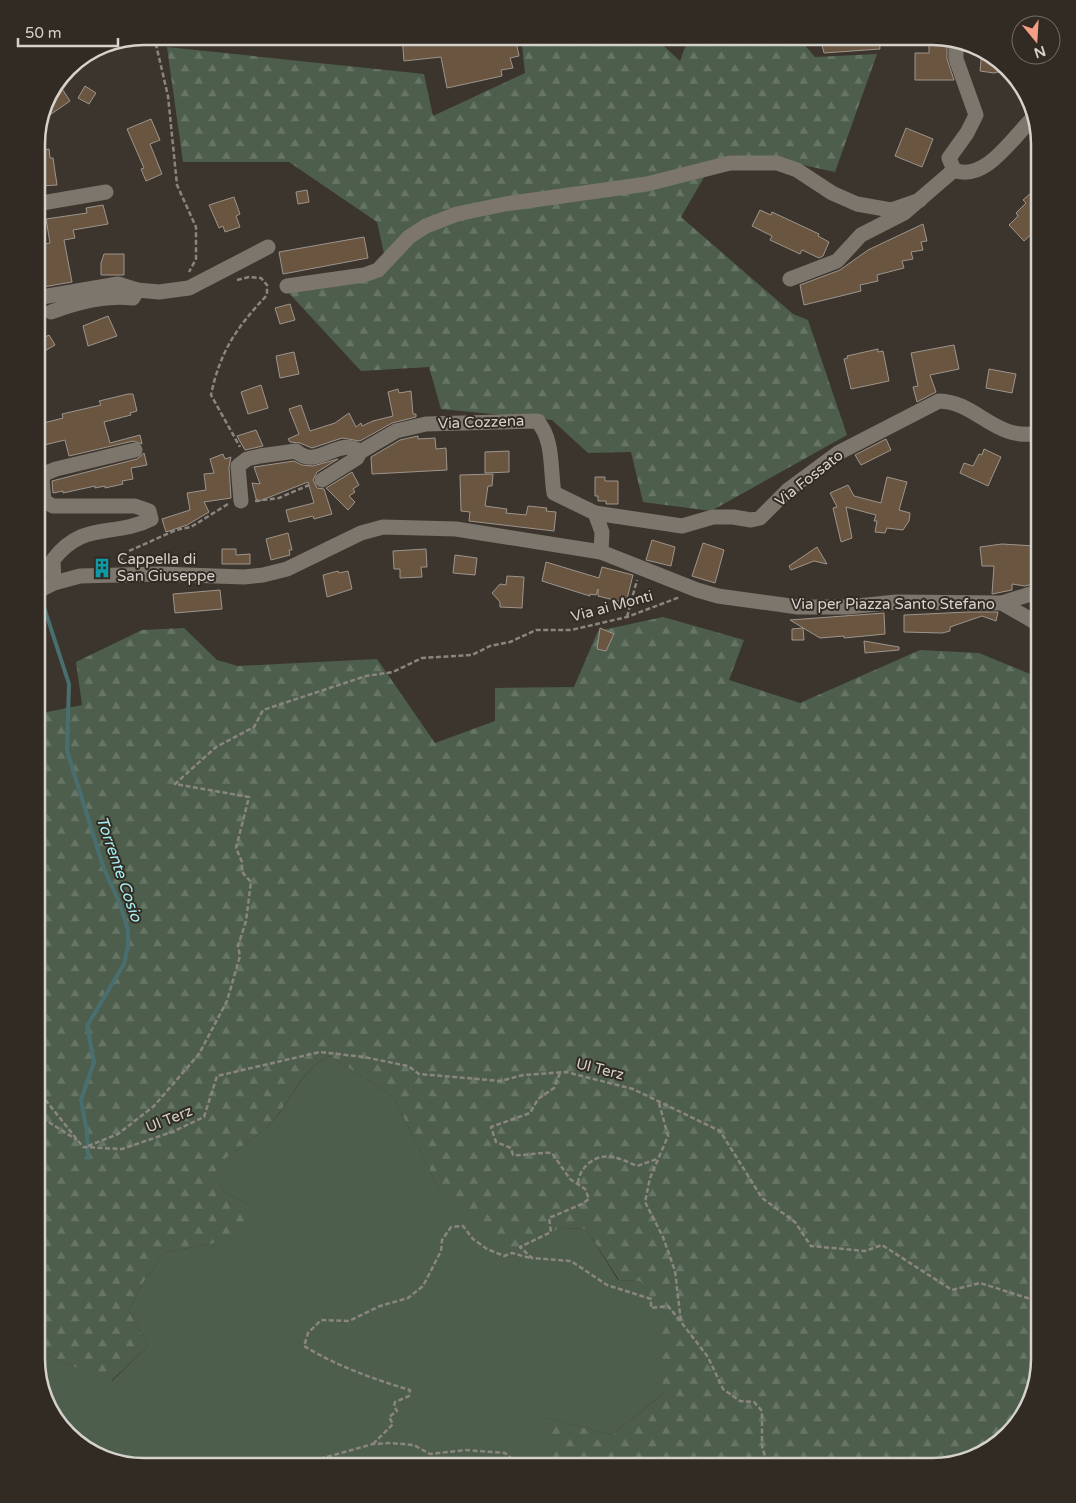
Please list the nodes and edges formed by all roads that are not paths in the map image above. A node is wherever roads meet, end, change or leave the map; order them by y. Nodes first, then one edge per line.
1 (956, 48) edge
2 (1029, 123) edge
3 (954, 170) junction
4 (106, 192) dead end
5 (920, 200) junction
6 (45, 202) edge
7 (268, 247) dead end
8 (790, 279) dead end
9 (286, 286) dead end
10 (137, 290) junction
11 (45, 296) edge
12 (52, 312) dead end
13 (1031, 435) edge
14 (135, 450) dead end
15 (360, 452) junction
16 (45, 474) edge
17 (322, 480) road end
18 (45, 502) edge
19 (241, 502) road end
20 (594, 513) junction
21 (601, 552) junction
22 (54, 583) junction
23 (45, 588) edge
24 (1031, 594) edge
25 (1002, 603) junction
26 (1031, 620) edge

1 - 3 street
2 - 3 street
3 - 5 street
4 - 6 street
5 - 8 street
5 - 9 street
7 - 10 street
10 - 11 street
10 - 12 street
13 - 20 street, Via Fossato
14 - 16 street
15 - 17 street
15 - 19 street
15 - 20 street, Via Cozzena
18 - 22 street
20 - 21 street
21 - 22 street, Via per Piazza Santo Stefano
21 - 25 street, Via per Piazza Santo Stefano
22 - 23 street, Via per Piazza Santo Stefano
24 - 25 street
25 - 26 street

